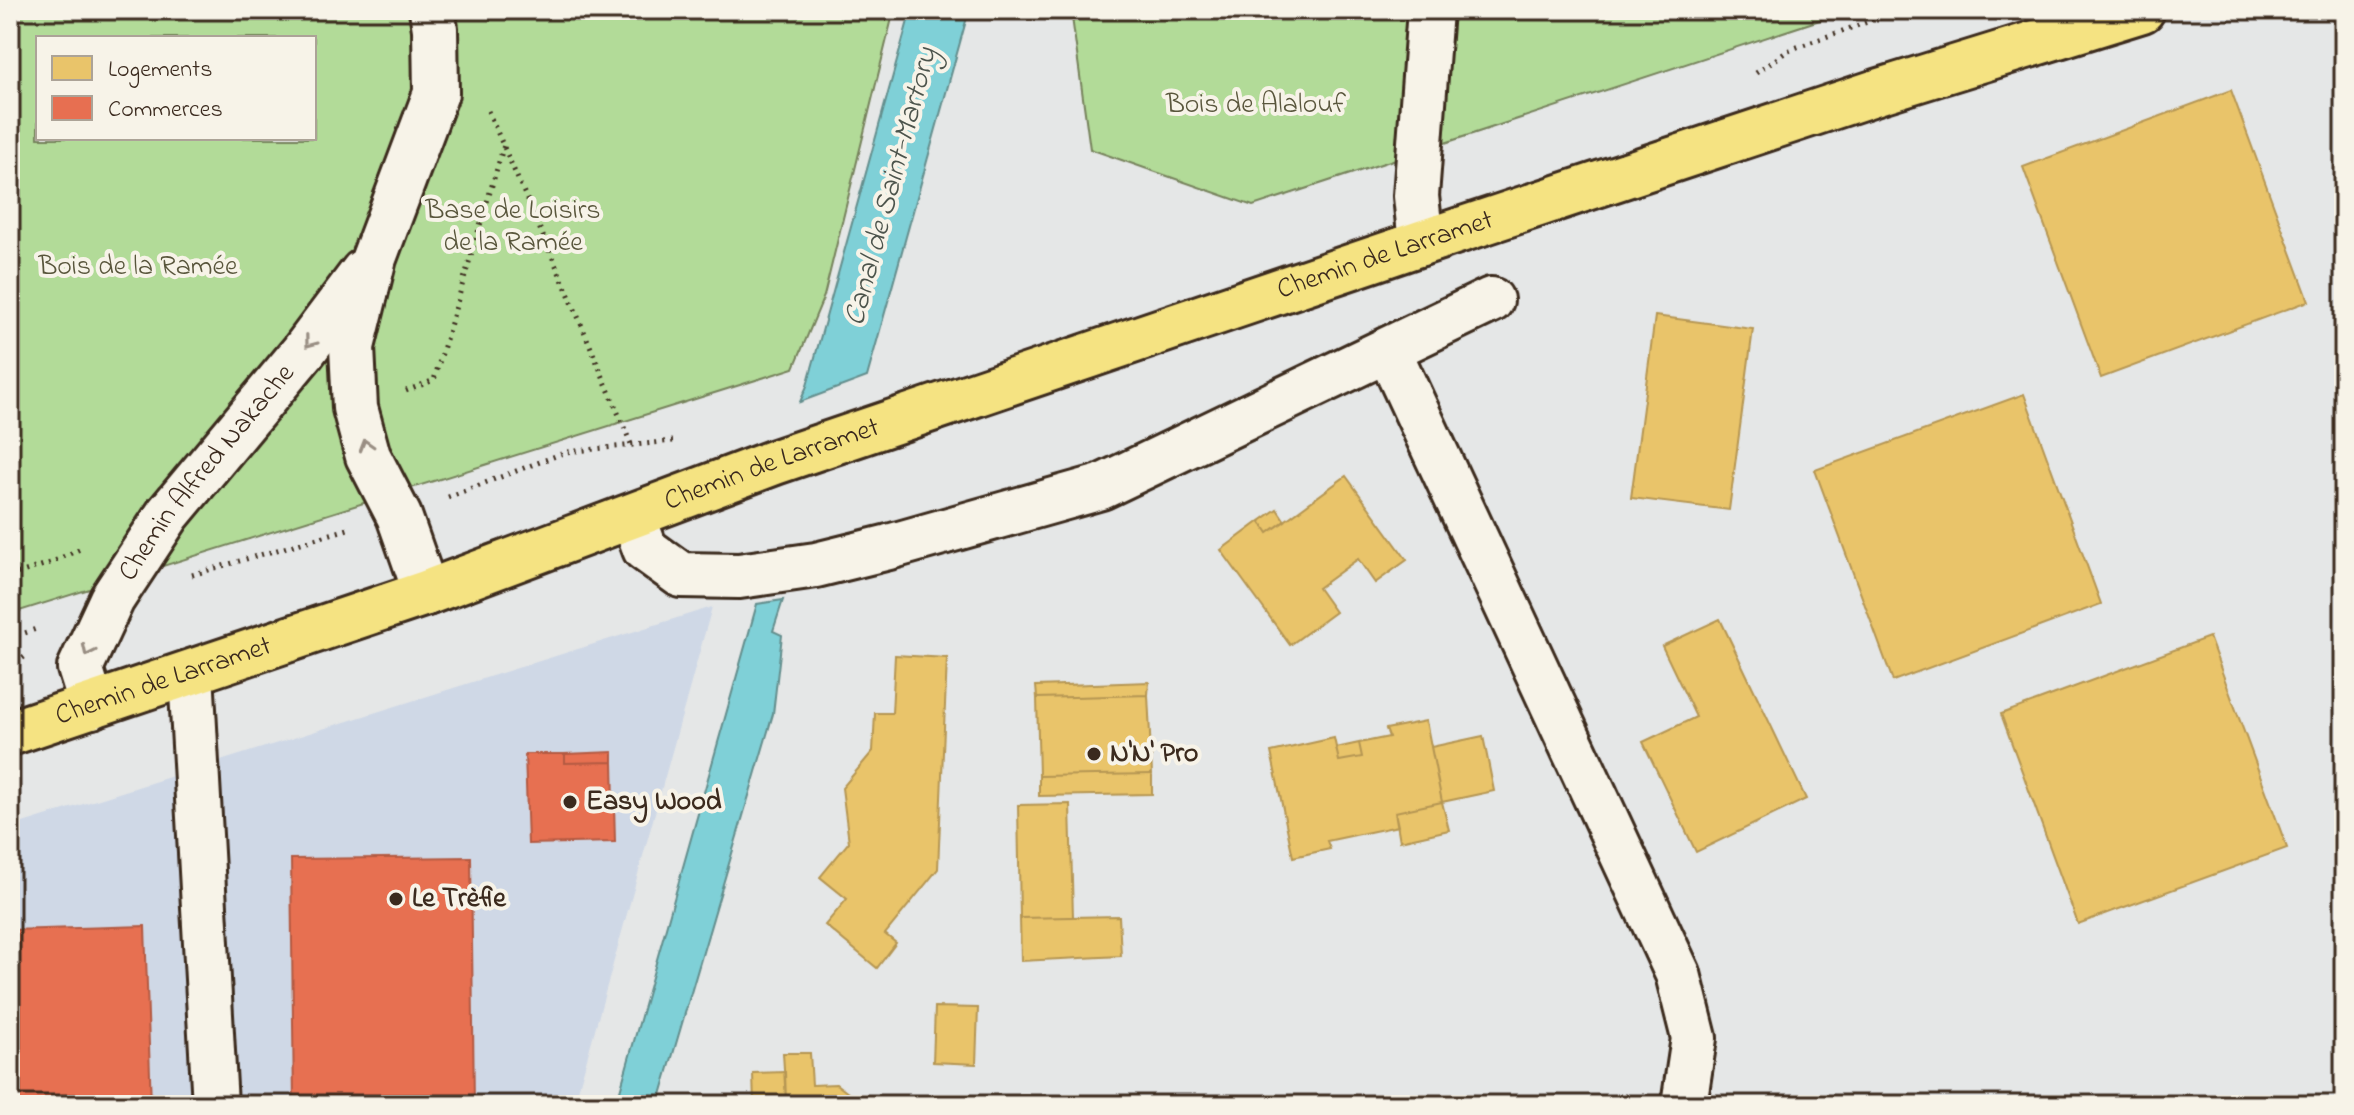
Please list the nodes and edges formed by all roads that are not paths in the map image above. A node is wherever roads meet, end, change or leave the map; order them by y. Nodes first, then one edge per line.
1 (432, 10) edge
2 (1430, 10) edge
3 (2142, 10) edge
4 (1421, 243) junction
5 (374, 258) junction
6 (1491, 300) dead end
7 (1388, 350) junction
8 (633, 516) junction
9 (426, 593) junction
10 (191, 673) junction
11 (92, 706) junction
12 (10, 733) edge
13 (215, 1105) edge
14 (1684, 1105) edge

1 - 5 street, Chemin Alfred Nakache
2 - 4 street
3 - 4 main road, Chemin de Larramet
4 - 8 main road, Chemin de Larramet
9 -> 5 street, Chemin Alfred Nakache
5 -> 11 street, Chemin Alfred Nakache
6 - 7 street, Chemin de Larramet
7 - 8 street, Chemin de Larramet
7 - 14 street
8 - 9 main road, Chemin de Larramet
9 - 10 main road, Chemin de Larramet
10 - 11 main road, Chemin de Larramet
10 - 13 street
11 - 12 main road, Chemin de Larramet

